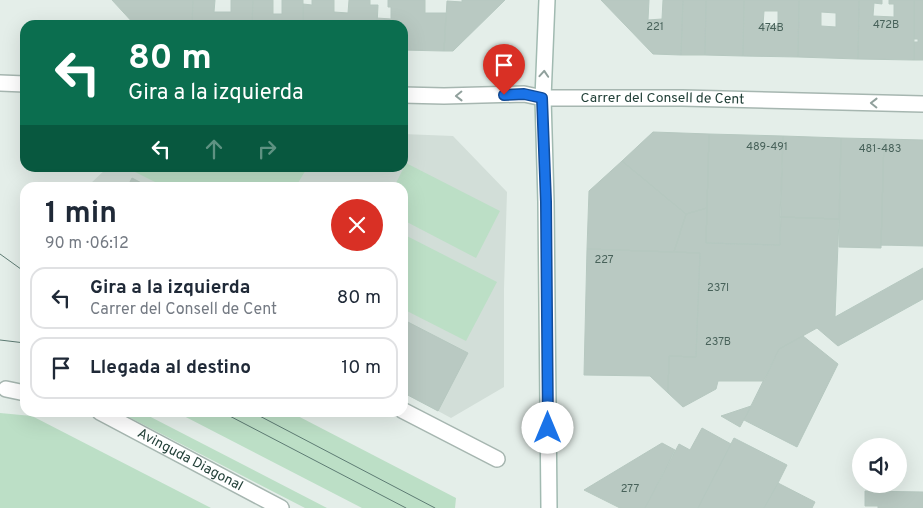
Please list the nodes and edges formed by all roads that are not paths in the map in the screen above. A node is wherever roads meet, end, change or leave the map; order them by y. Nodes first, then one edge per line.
1 (547, 0) edge
2 (0, 83) edge
3 (20, 84) edge
4 (408, 95) edge
5 (542, 98) junction
6 (923, 104) edge
7 (6, 389) dead end
8 (20, 392) edge
9 (408, 413) edge
10 (109, 417) edge
11 (497, 459) dead end
12 (281, 508) edge
13 (549, 508) edge

5 -> 1 street
2 - 3 street
5 -> 4 street, Carrer del Consell de Cent
6 -> 5 street, Carrer del Consell de Cent
5 - 13 street
7 - 8 street
9 - 11 street
10 - 12 street, Avinguda Diagonal

